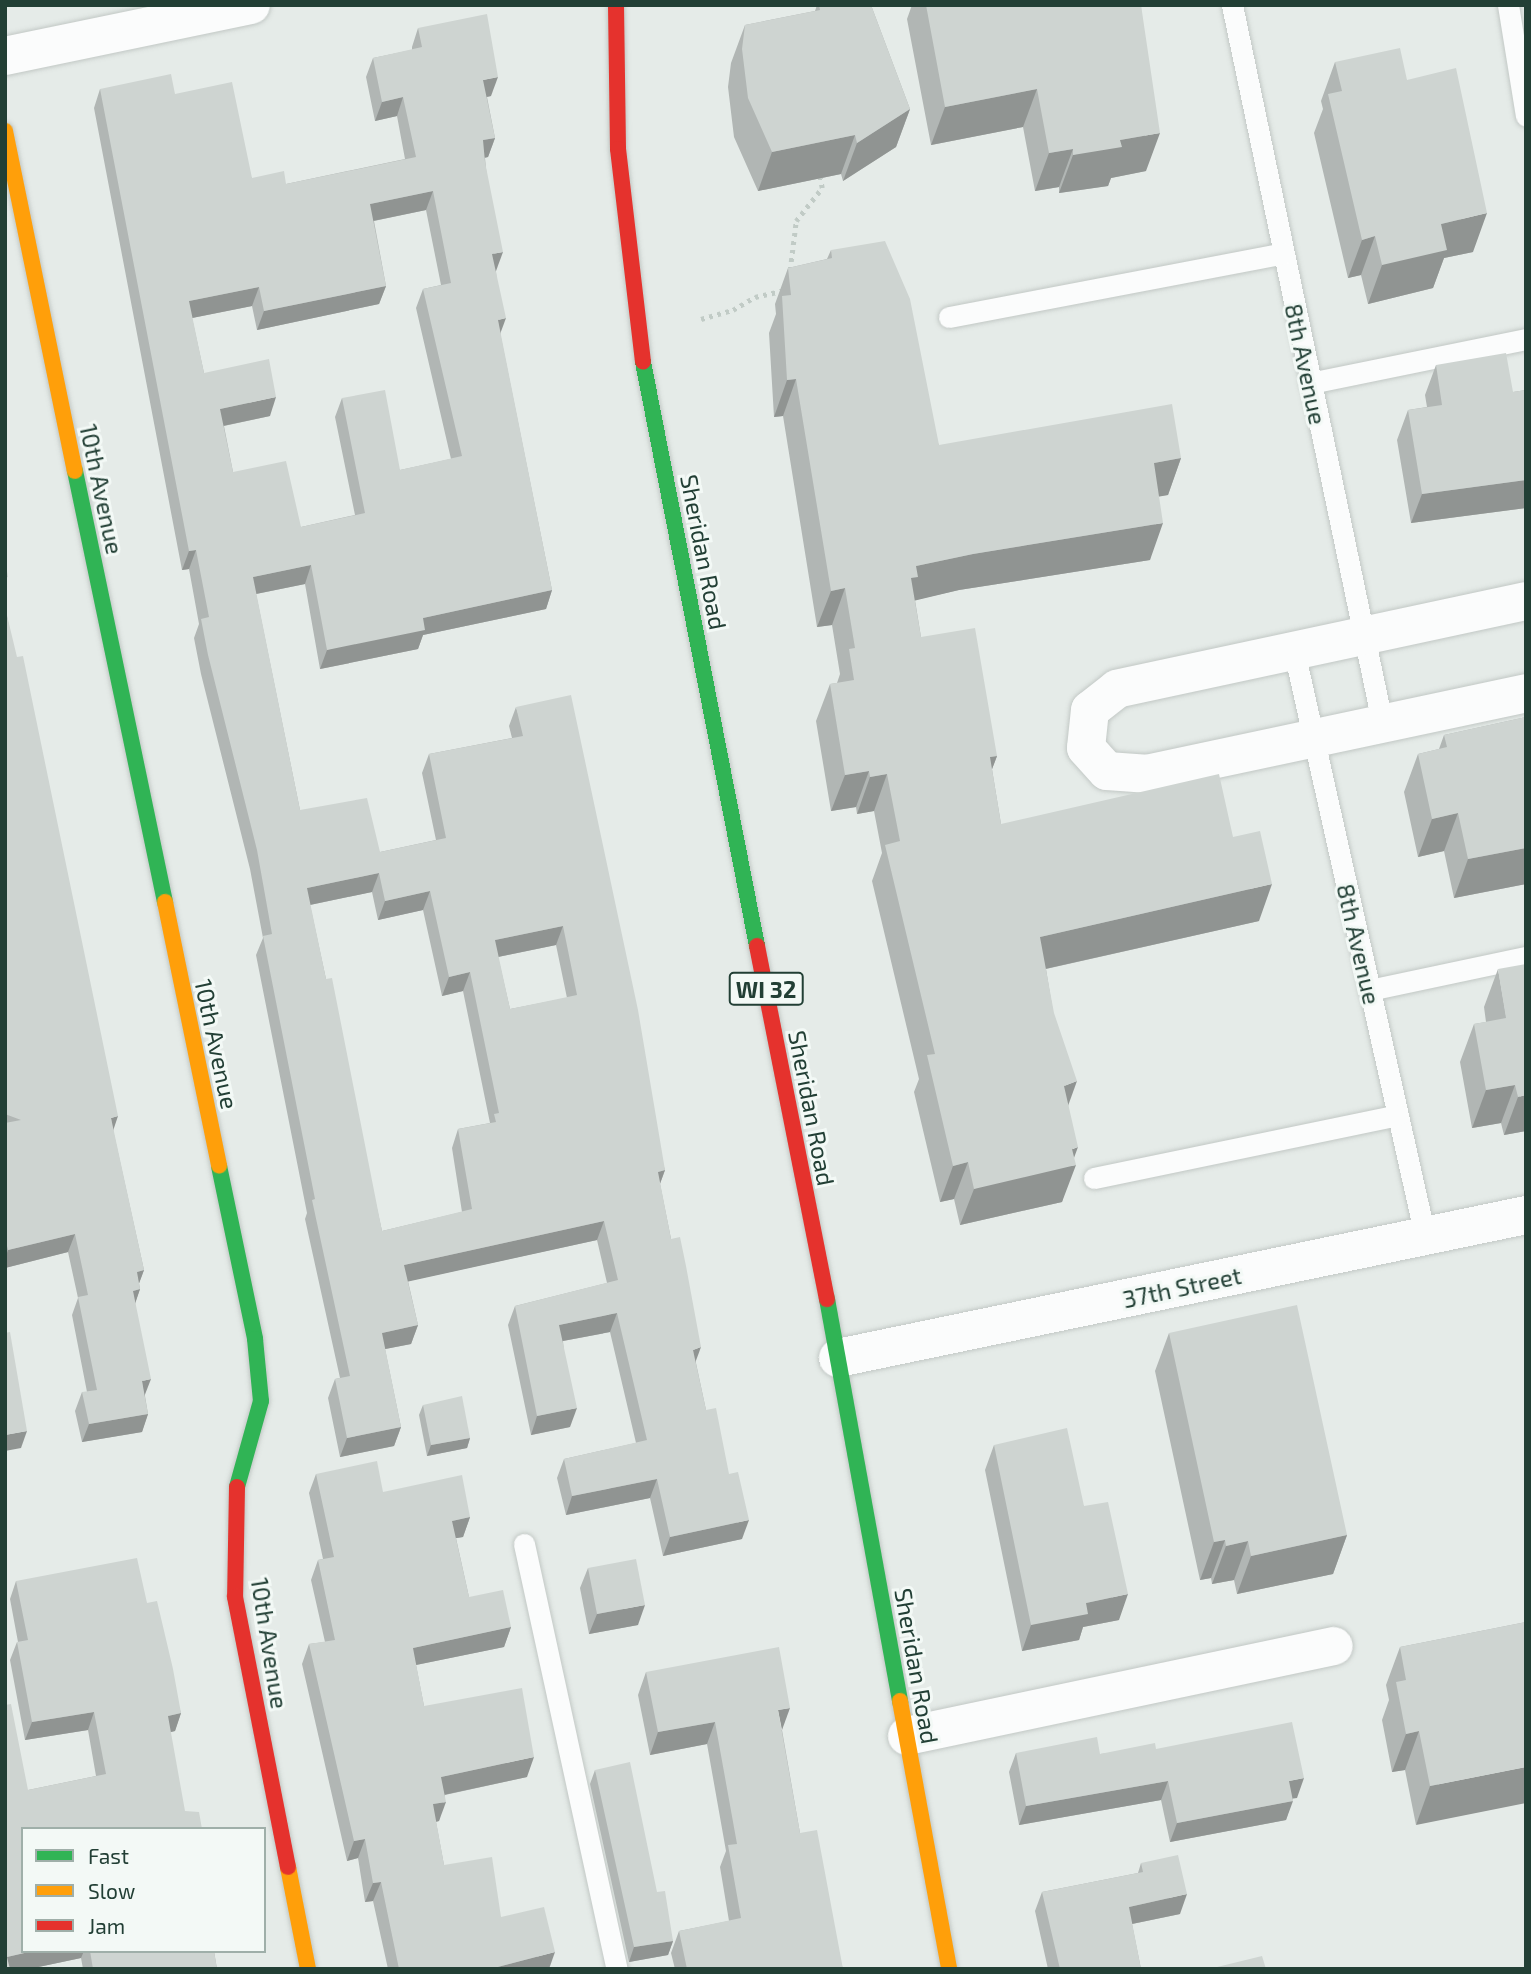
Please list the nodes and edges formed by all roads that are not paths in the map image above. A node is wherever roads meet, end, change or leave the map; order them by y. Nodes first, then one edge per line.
1 (251, 5) edge
2 (616, 5) edge
3 (1232, 5) edge
4 (1508, 5) edge
5 (193, 11) edge
6 (5, 56) edge
7 (1526, 116) edge
8 (5, 131) edge
9 (1283, 253) junction
10 (948, 317) dead end
11 (1526, 339) edge
12 (1310, 383) junction
13 (1526, 601) edge
14 (1362, 635) junction
15 (1294, 651) junction
16 (1526, 693) edge
17 (1382, 722) junction
18 (1312, 736) junction
19 (1526, 957) edge
20 (1369, 990) junction
21 (1398, 1115) junction
22 (1094, 1178) dead end
23 (1526, 1215) edge
24 (1425, 1236) junction
25 (838, 1358) junction
26 (524, 1544) dead end
27 (1334, 1646) dead end
28 (907, 1736) junction
29 (307, 1969) edge
30 (617, 1969) edge
31 (949, 1969) edge

1 - 5 street
2 - 25 main road, Sheridan Road / WI 32
3 - 9 lane, 8th Avenue
4 - 7 lane
5 - 6 street
8 - 29 main road, 10th Avenue
9 - 10 lane
9 - 12 lane, 8th Avenue
11 - 12 lane
12 - 14 lane, 8th Avenue
13 - 14 street
14 - 15 street
14 - 17 lane, 8th Avenue
15 - 18 lane, 8th Avenue
15 - 18 street
16 - 17 street
17 - 18 street
18 - 20 lane, 8th Avenue
19 - 20 lane
20 - 21 lane, 8th Avenue
21 - 22 lane
21 - 24 lane, 8th Avenue
23 - 24 street, 37th Street
24 - 25 street, 37th Street
25 - 28 main road, Sheridan Road / WI 32
26 - 30 lane
27 - 28 street
28 - 31 main road, Sheridan Road / WI 32

